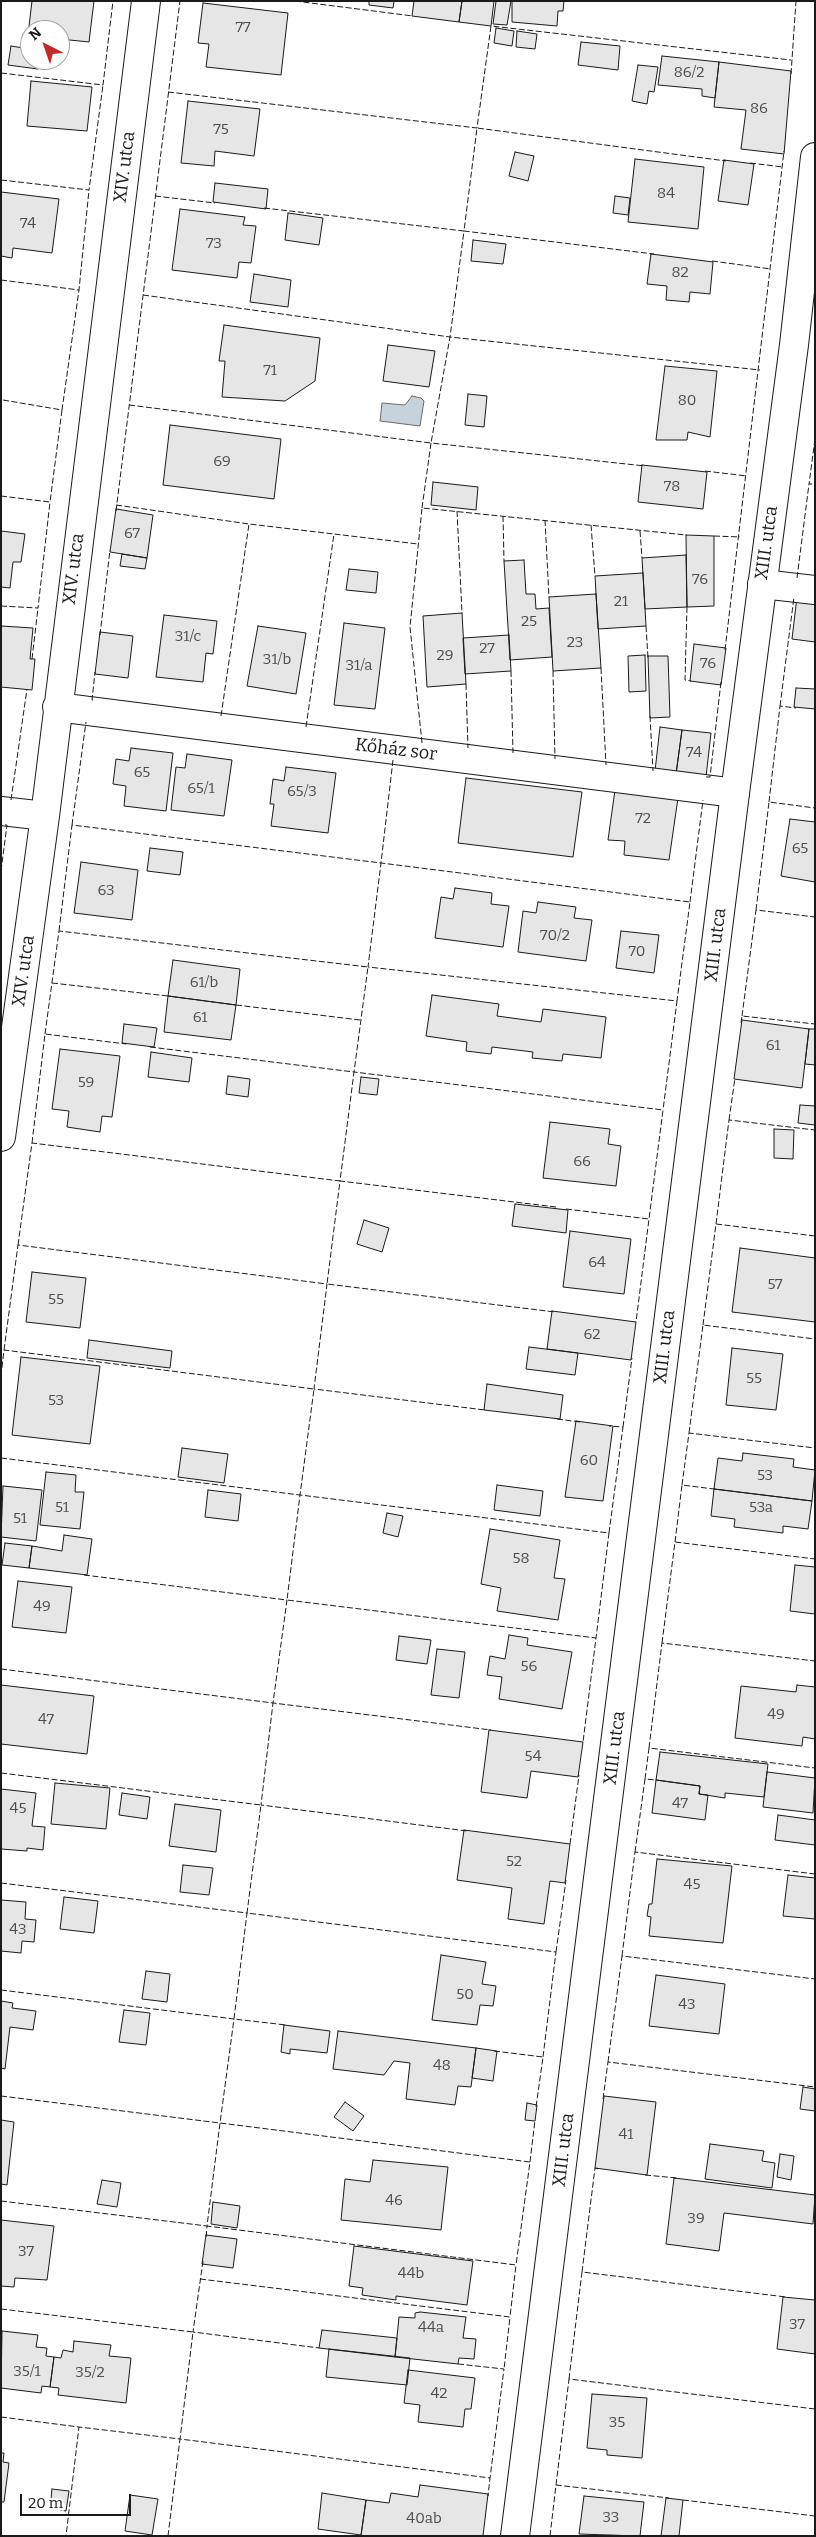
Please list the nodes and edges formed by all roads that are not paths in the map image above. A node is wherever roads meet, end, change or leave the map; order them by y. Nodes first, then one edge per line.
1 (146, 1) edge
2 (815, 158) edge
3 (762, 584) junction
4 (815, 590) edge
5 (57, 707) junction
6 (735, 794) junction
7 (1, 810) edge
8 (45, 816) junction
9 (1, 1137) edge
10 (515, 2536) edge

1 - 5 street, XIV. utca
2 - 3 street, XIII. utca
3 - 4 street
3 - 6 street, XIII. utca
5 - 6 street, Kőház sor
5 - 8 street, XIV. utca
6 - 10 street, XIII. utca
7 - 8 street
8 - 9 street, XIV. utca

